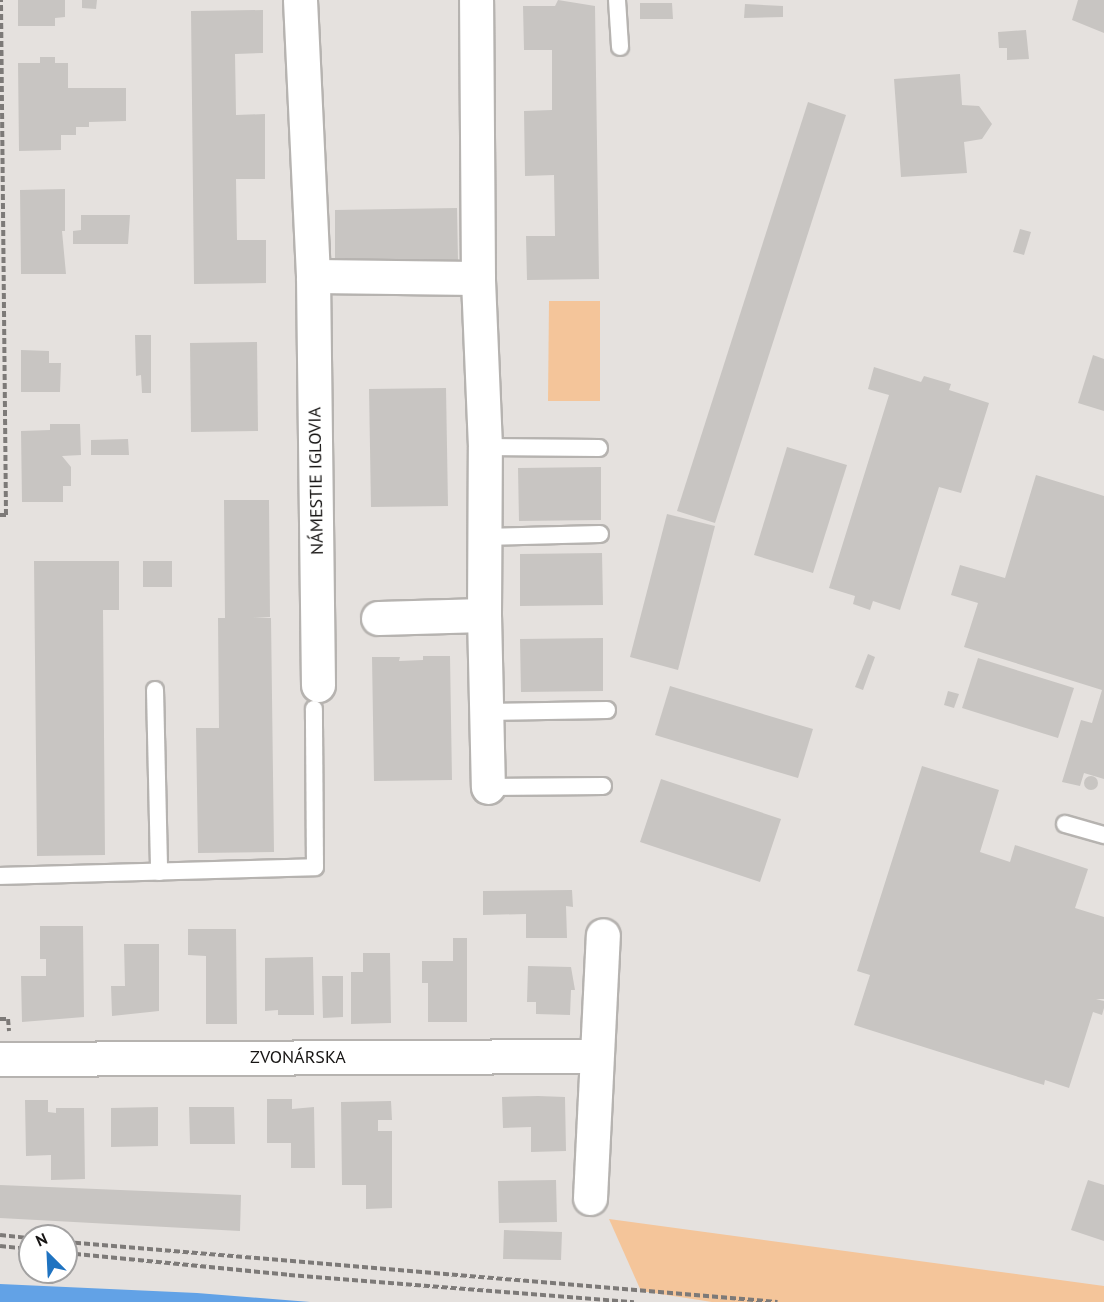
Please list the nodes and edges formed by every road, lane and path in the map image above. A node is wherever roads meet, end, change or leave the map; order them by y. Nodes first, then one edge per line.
1 (1, 0) edge
2 (300, 0) edge
3 (476, 0) edge
4 (617, 0) edge
5 (620, 47) dead end
6 (313, 276) junction
7 (478, 278) junction
8 (485, 447) junction
9 (599, 448) dead end
10 (0, 515) edge
11 (600, 534) dead end
12 (484, 537) junction
13 (483, 615) junction
14 (378, 618) dead end
15 (155, 690) dead end
16 (316, 697) joint
17 (608, 711) dead end
18 (486, 712) junction
19 (603, 786) dead end
20 (488, 787) joint
21 (1065, 824) dead end
22 (1104, 835) edge
23 (159, 872) junction
24 (0, 876) edge
25 (603, 935) dead end
26 (595, 1056) junction
27 (0, 1059) edge
28 (590, 1198) dead end
29 (0, 1235) edge
30 (18, 1237) edge
31 (78, 1243) edge
32 (0, 1246) edge
33 (18, 1248) edge
34 (78, 1254) edge
35 (634, 1302) edge
36 (777, 1302) edge

1 - 10 path
2 - 6 street, NÁMESTIE IGLOVIA
3 - 7 street
4 - 5 lane
6 - 7 street
6 - 16 street, NÁMESTIE IGLOVIA
7 - 8 street
8 - 9 lane
8 - 12 street
11 - 12 lane
12 - 13 street
13 - 14 street
13 - 18 street
15 - 23 lane
16 - 23 lane
17 - 18 lane
18 - 20 street
19 - 20 lane
21 - 22 lane
23 - 24 lane
25 - 26 street
26 - 27 street, ZVONÁRSKA
26 - 28 street
29 - 30 path
31 - 36 path
32 - 33 path
34 - 35 path

